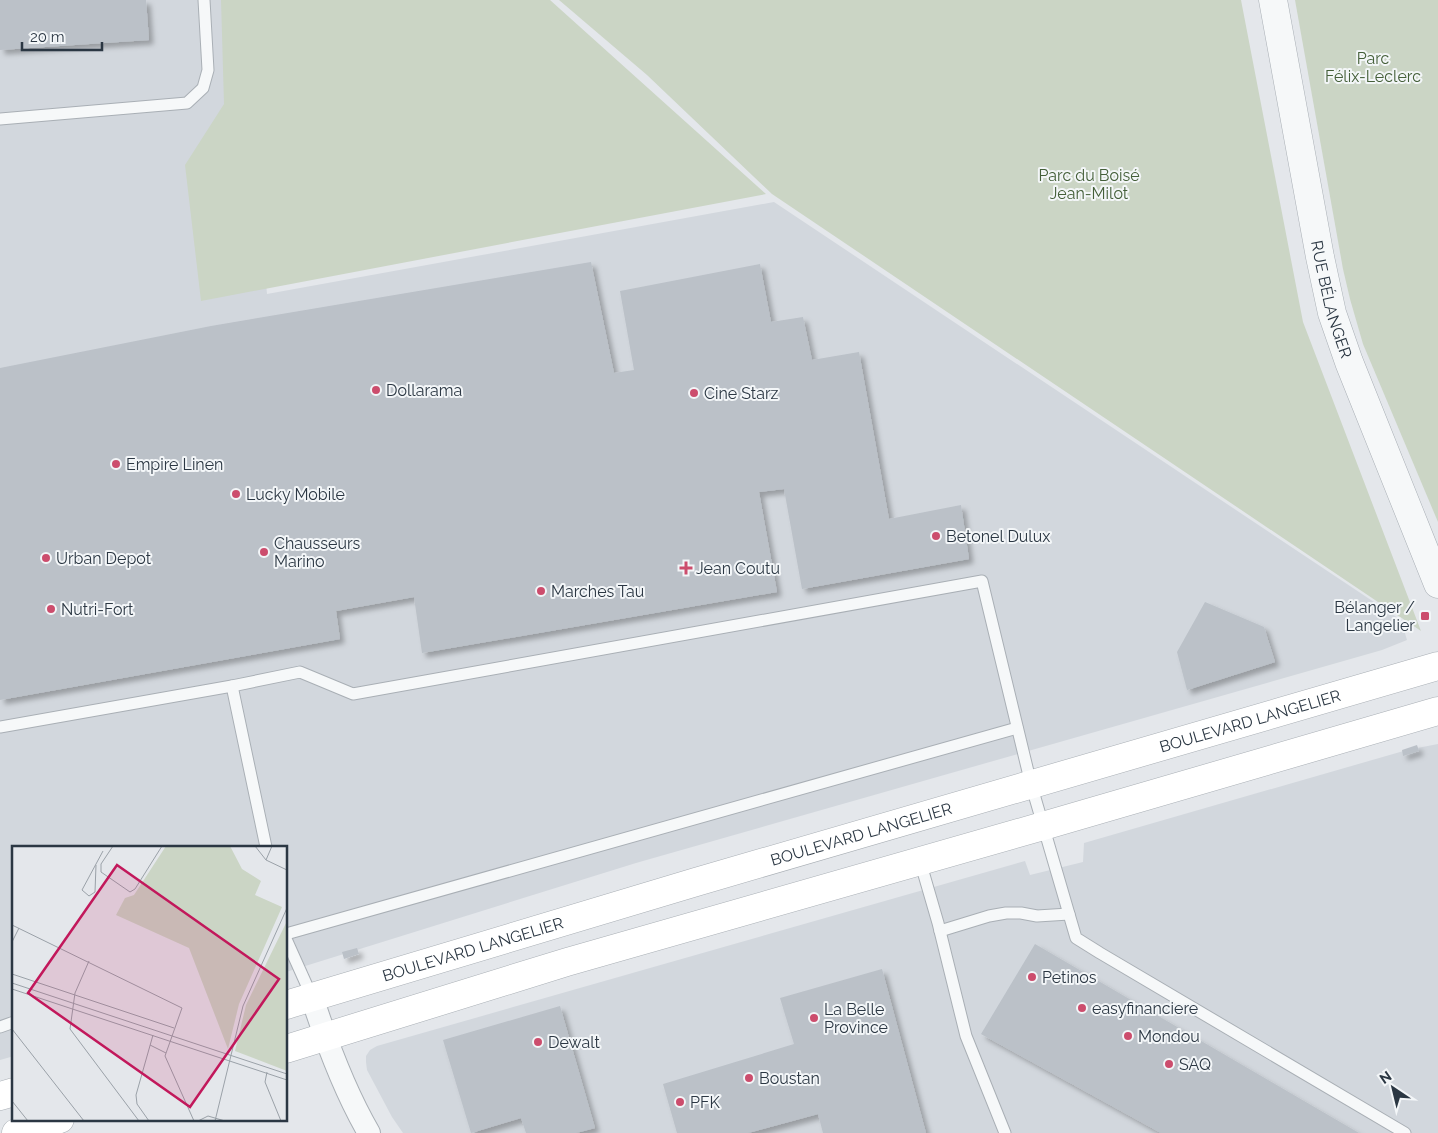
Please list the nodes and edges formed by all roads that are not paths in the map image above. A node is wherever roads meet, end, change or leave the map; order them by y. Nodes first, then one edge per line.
1 (204, 0) edge
2 (1273, 0) edge
3 (0, 119) edge
4 (1438, 584) edge
5 (1438, 666) edge
6 (232, 686) junction
7 (1438, 711) edge
8 (0, 727) edge
9 (1018, 728) junction
10 (1031, 784) junction
11 (1043, 826) junction
12 (266, 846) edge
13 (920, 860) junction
14 (1069, 914) junction
15 (940, 931) junction
16 (288, 933) edge
17 (288, 943) edge
18 (312, 997) junction
19 (288, 1004) edge
20 (12, 1023) edge
21 (0, 1027) edge
22 (325, 1037) junction
23 (288, 1048) edge
24 (57, 1120) edge
25 (16, 1133) edge
26 (368, 1133) edge
27 (1005, 1133) edge
28 (1405, 1133) edge

1 - 3 lane
2 - 4 street, RUE BÉLANGER
5 - 10 main road, BOULEVARD LANGELIER
6 - 8 lane
6 - 9 lane
6 - 12 lane
7 - 11 main road
9 - 10 lane
9 - 16 lane
10 - 11 lane
10 - 18 main road, BOULEVARD LANGELIER
11 - 13 main road
11 - 14 lane
13 - 15 lane
13 - 22 main road
14 - 15 lane
14 - 28 lane
15 - 27 lane
17 - 18 lane
18 - 19 main road, BOULEVARD LANGELIER
18 - 22 street
20 - 21 lane
22 - 23 main road
22 - 26 street
24 - 25 main road

